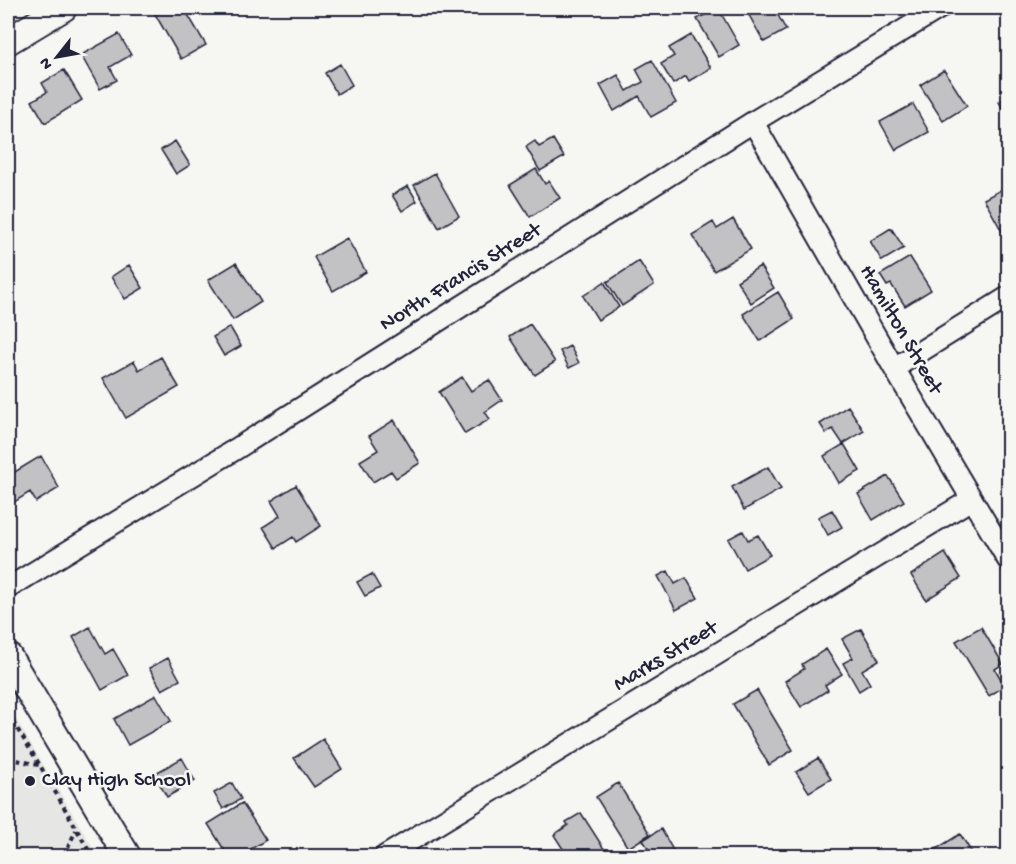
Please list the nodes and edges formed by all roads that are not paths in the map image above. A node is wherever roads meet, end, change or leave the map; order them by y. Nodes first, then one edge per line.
1 (63, 8) edge
2 (940, 8) edge
3 (8, 41) edge
4 (753, 122) junction
5 (1008, 297) edge
6 (894, 368) junction
7 (972, 499) junction
8 (1008, 560) edge
9 (8, 588) edge
10 (8, 656) edge
11 (127, 856) edge
12 (385, 856) edge

1 - 3 street
2 - 4 street, North Francis Street
4 - 6 street, Hamilton Street
4 - 9 street, North Francis Street
5 - 6 street
6 - 7 street, Hamilton Street
7 - 8 street, Hamilton Street
7 - 12 street, Marks Street
10 - 11 street

